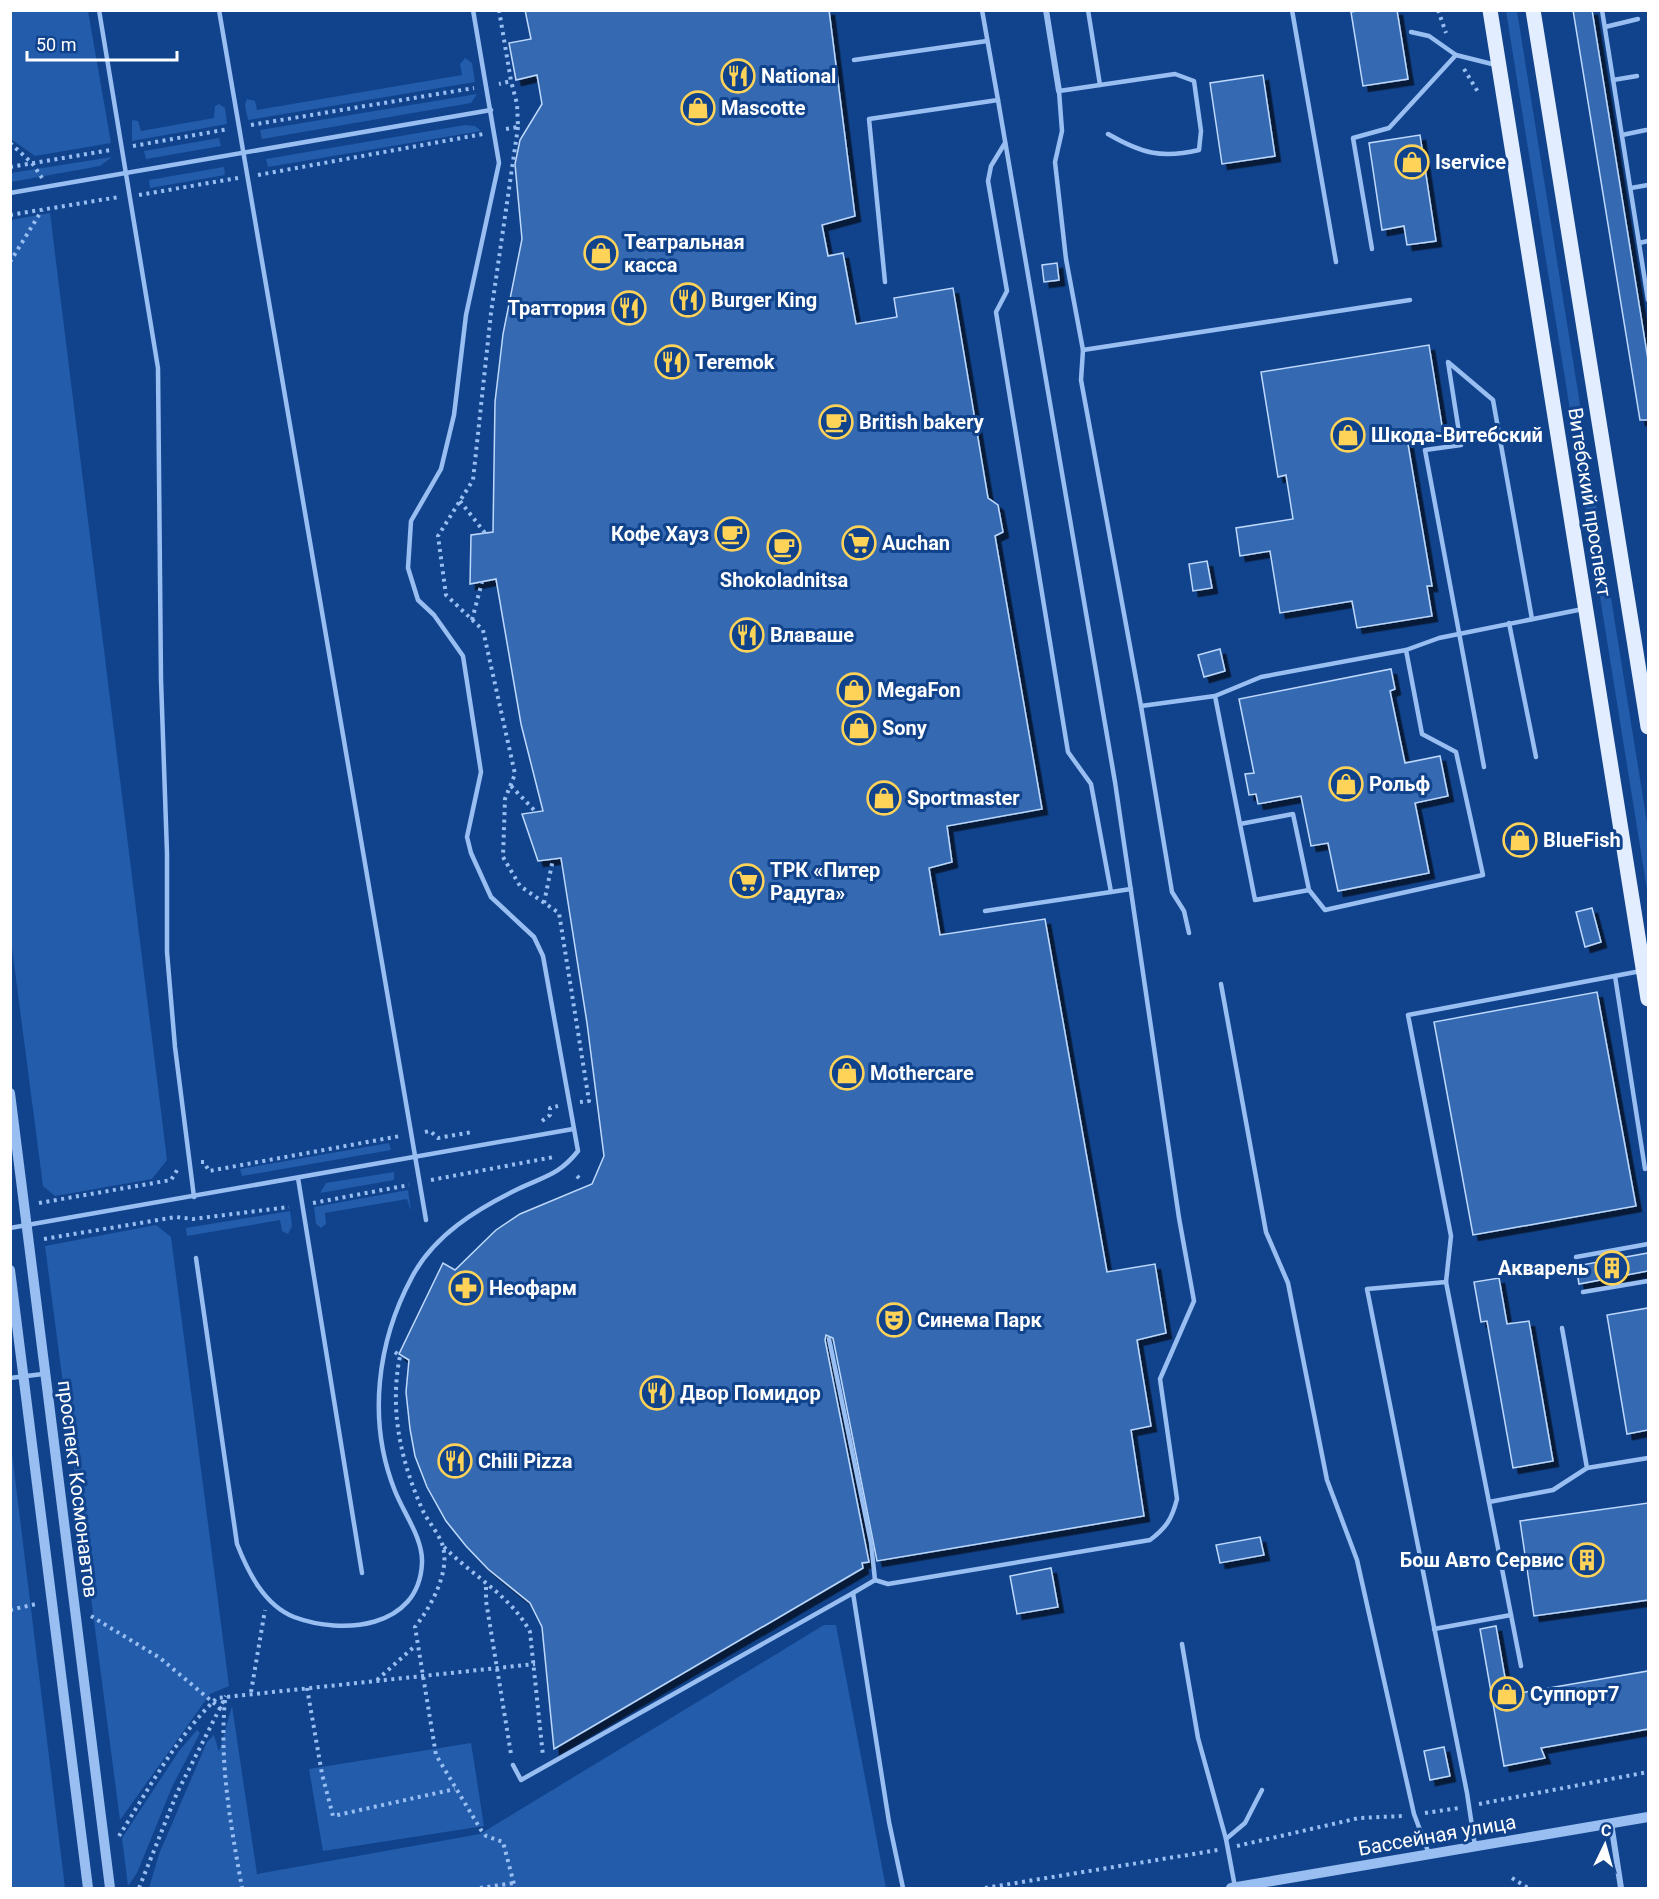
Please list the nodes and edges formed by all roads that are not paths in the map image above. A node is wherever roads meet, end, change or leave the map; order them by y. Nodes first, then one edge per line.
1 (99, 10) edge
2 (219, 10) edge
3 (473, 10) edge
4 (982, 10) edge
5 (1046, 10) edge
6 (1088, 10) edge
7 (1292, 10) edge
8 (1490, 10) edge
9 (1533, 10) edge
10 (1602, 10) edge
11 (1638, 19) dead end
12 (1605, 27) junction
13 (1411, 32) dead end
14 (987, 41) junction
15 (1456, 55) junction
16 (854, 60) dead end
17 (1499, 65) junction
18 (1636, 76) dead end
19 (1613, 80) junction
20 (1100, 85) junction
21 (1059, 91) junction
22 (998, 100) junction
23 (491, 110) junction
24 (1646, 130) dead end
25 (1108, 134) dead end
26 (1622, 135) junction
27 (1005, 143) junction
28 (244, 153) junction
29 (127, 173) junction
30 (1648, 185) edge
31 (1631, 188) junction
32 (10, 193) edge
33 (1648, 241) edge
34 (1639, 243) junction
35 (1371, 249) dead end
36 (1336, 262) dead end
37 (885, 282) dead end
38 (1648, 295) edge
39 (1410, 300) dead end
40 (1648, 300) edge
41 (1083, 350) junction
42 (1586, 608) junction
43 (1532, 619) junction
44 (1509, 624) junction
45 (1459, 634) junction
46 (1406, 651) junction
47 (1215, 696) junction
48 (1141, 706) junction
49 (1648, 727) edge
50 (1536, 757) dead end
51 (1484, 766) dead end
52 (1240, 824) junction
53 (1131, 889) junction
54 (1309, 890) junction
55 (1111, 892) junction
56 (985, 911) dead end
57 (1189, 933) dead end
58 (1644, 971) junction
59 (1615, 976) junction
60 (1221, 984) dead end
61 (1648, 999) edge
62 (10, 1093) edge
63 (573, 1129) junction
64 (416, 1157) junction
65 (1645, 1169) dead end
66 (298, 1178) junction
67 (195, 1197) junction
68 (426, 1220) dead end
69 (27, 1225) junction
70 (10, 1228) edge
71 (1648, 1244) edge
72 (1576, 1257) dead end
73 (196, 1258) dead end
74 (10, 1270) edge
75 (1648, 1281) edge
76 (1446, 1282) junction
77 (1583, 1292) dead end
78 (1562, 1328) dead end
79 (830, 1339) dead end
80 (46, 1374) junction
81 (10, 1378) edge
82 (24, 1378) junction
83 (1648, 1458) edge
84 (1587, 1468) junction
85 (1489, 1502) junction
86 (362, 1573) dead end
87 (875, 1580) junction
88 (853, 1593) junction
89 (1511, 1615) junction
90 (1434, 1629) junction
91 (1182, 1644) dead end
92 (1521, 1666) dead end
93 (513, 1765) road end
94 (1262, 1790) dead end
95 (1648, 1817) edge
96 (1611, 1823) junction
97 (1226, 1839) junction
98 (1475, 1847) junction
99 (1429, 1854) junction
100 (88, 1888) edge
101 (110, 1888) edge
102 (903, 1888) edge
103 (1231, 1888) edge
104 (1235, 1888) edge
105 (1621, 1888) edge

1 - 29 lane
2 - 28 lane
3 - 23 lane
4 - 14 lane
5 - 21 street
6 - 20 lane
7 - 36 lane
8 - 17 main road, Витебский проспект
9 - 49 main road, Витебский проспект
10 - 12 lane
11 - 12 lane
12 - 19 lane
13 - 15 lane
14 - 16 lane
14 - 22 lane
15 - 17 lane
15 - 35 lane
17 - 42 main road, Витебский проспект
18 - 19 lane
19 - 26 lane
20 - 21 lane
20 - 25 lane
21 - 41 lane
22 - 27 lane
22 - 37 lane
23 - 28 lane
23 - 63 lane
24 - 26 lane
26 - 31 lane
27 - 53 lane
27 - 55 lane
28 - 29 lane
28 - 64 lane
29 - 32 lane
29 - 67 lane
30 - 31 lane
31 - 34 lane
33 - 34 lane
34 - 38 lane
38 - 40 lane
39 - 41 lane
41 - 48 lane
42 - 43 lane
42 - 58 main road, Витебский проспект
43 - 44 lane
43 - 45 lane
44 - 45 lane
44 - 50 lane
45 - 46 lane
45 - 51 lane
46 - 47 lane
46 - 54 lane
47 - 48 lane
47 - 52 lane
48 - 57 lane
52 - 54 lane
52 - 54 lane
53 - 55 lane
53 - 87 lane
55 - 56 lane
58 - 59 lane
58 - 61 main road, Витебский проспект
59 - 65 lane
59 - 76 lane
60 - 99 lane
62 - 69 street, проспект Космонавтов
63 - 64 lane
63 - 73 lane
64 - 66 lane
64 - 68 lane
66 - 67 lane
66 - 86 lane
67 - 69 lane
69 - 70 lane
69 - 80 street, проспект Космонавтов
71 - 72 lane
74 - 82 street, проспект Космонавтов
75 - 77 lane
76 - 85 lane
76 - 90 lane
78 - 84 lane
79 - 87 lane
80 - 82 lane
80 - 101 street, проспект Космонавтов
81 - 82 lane
82 - 100 street, проспект Космонавтов
83 - 84 lane
84 - 85 lane
85 - 89 lane
87 - 88 lane
88 - 93 lane
88 - 102 lane
89 - 90 lane
89 - 92 lane
90 - 98 lane
91 - 97 lane
94 - 97 lane
95 - 96 street, Бассейная улица
96 - 98 street, Бассейная улица
96 - 105 street
97 - 104 lane
98 - 99 street, Бассейная улица
99 - 104 street, Бассейная улица
103 - 104 street, Бассейная улица

